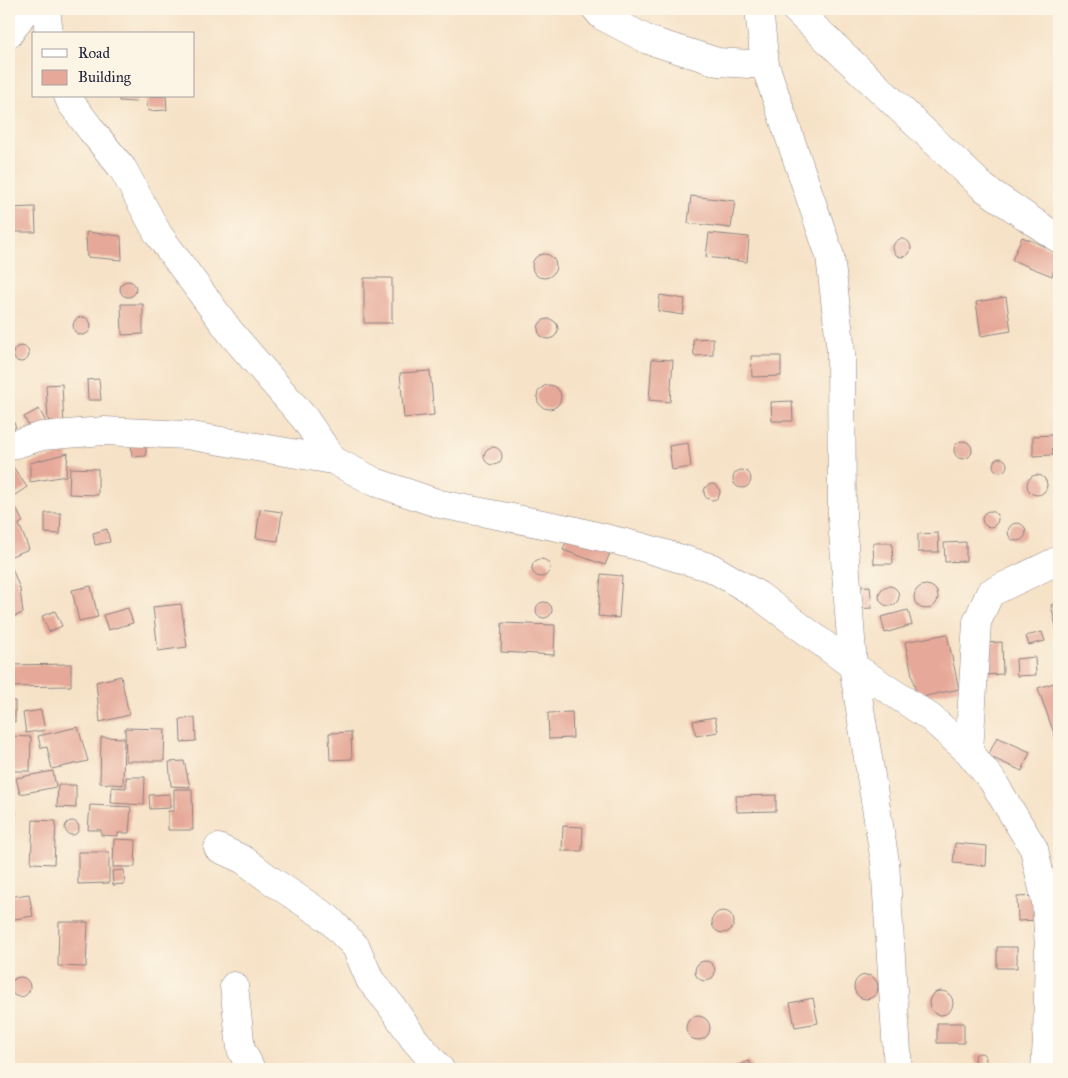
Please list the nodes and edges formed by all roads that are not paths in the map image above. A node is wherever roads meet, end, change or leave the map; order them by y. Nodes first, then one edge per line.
1 (26, 9) edge
2 (46, 9) edge
3 (596, 9) edge
4 (759, 9) edge
5 (795, 9) edge
6 (49, 32) edge
7 (9, 34) edge
8 (765, 65) junction
9 (69, 98) edge
10 (1059, 239) edge
11 (9, 446) edge
12 (333, 460) junction
13 (1059, 560) edge
14 (852, 666) junction
15 (969, 752) junction
16 (218, 848) dead end
17 (234, 986) dead end
18 (251, 1069) edge
19 (440, 1069) edge
20 (898, 1069) edge
21 (1045, 1069) edge

1 - 7 street
2 - 6 street
3 - 8 street
4 - 8 street
5 - 10 street
8 - 14 street
9 - 12 street
11 - 12 street
12 - 14 street
13 - 15 street
14 - 15 street
14 - 20 street
15 - 21 street
16 - 19 street
17 - 18 street

